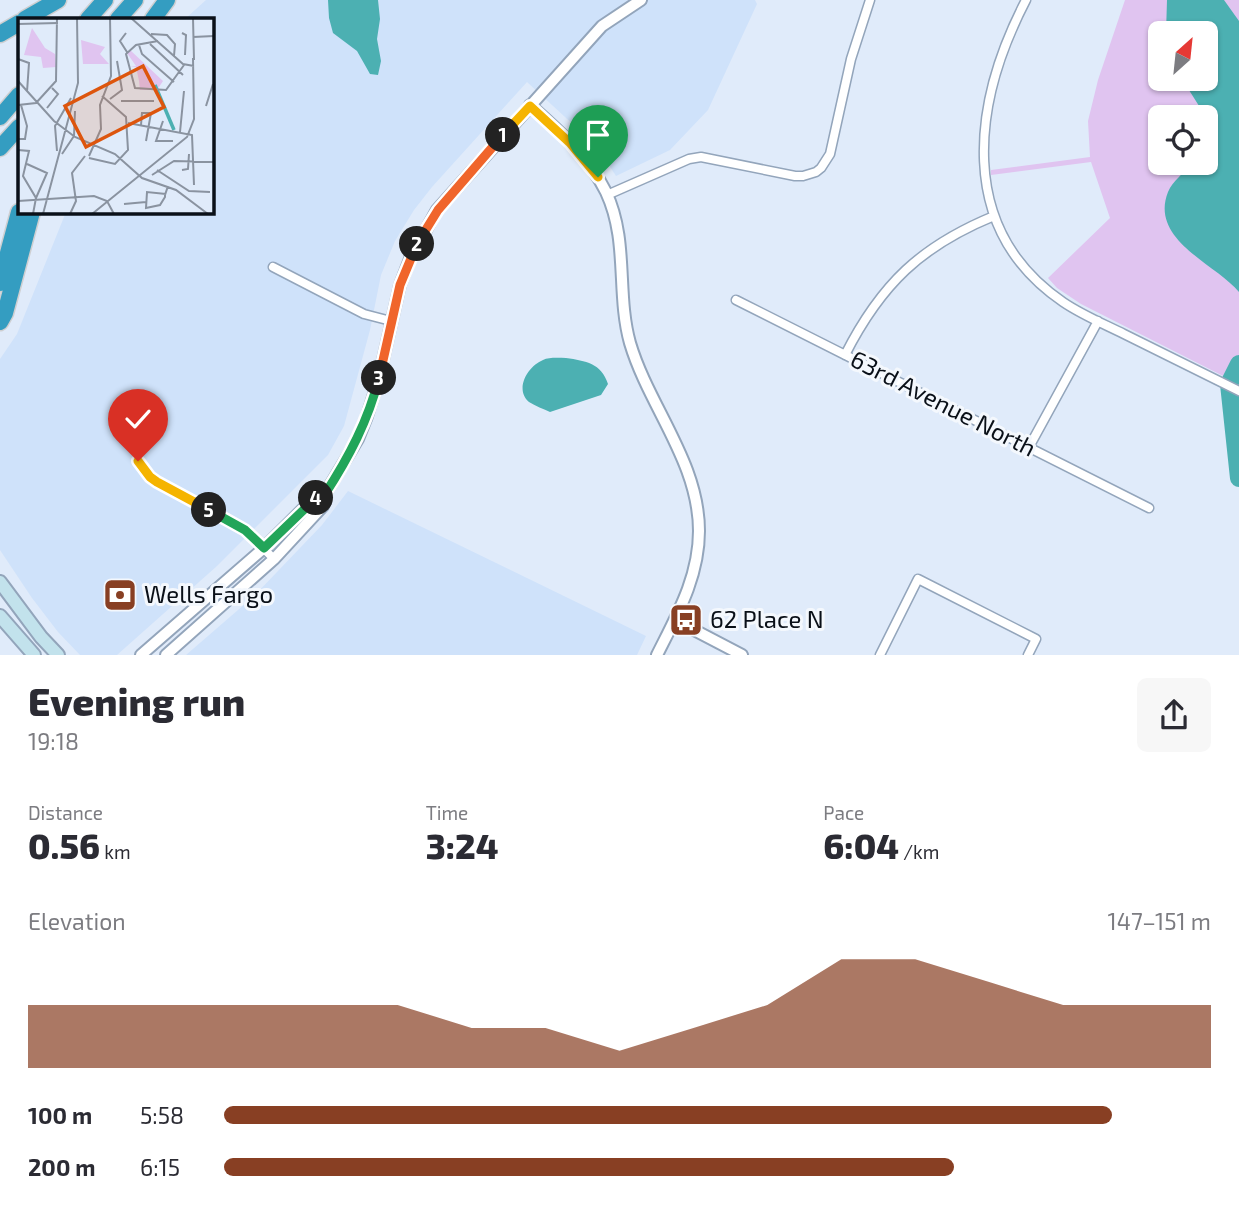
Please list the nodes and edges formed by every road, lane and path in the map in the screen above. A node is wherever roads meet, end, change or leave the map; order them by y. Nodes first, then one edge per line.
1 (58, 0) edge
2 (105, 0) edge
3 (135, 0) edge
4 (167, 0) edge
5 (641, 0) edge
6 (870, 0) edge
7 (1026, 0) edge
8 (27, 18) edge
9 (89, 18) edge
10 (119, 18) edge
11 (154, 18) edge
12 (18, 24) edge
13 (0, 34) edge
14 (18, 96) edge
15 (530, 106) junction
16 (0, 117) edge
17 (18, 128) edge
18 (0, 148) edge
19 (607, 195) junction
20 (18, 214) edge
21 (31, 214) edge
22 (994, 216) junction
23 (273, 267) dead end
24 (0, 283) edge
25 (737, 300) dead end
26 (391, 321) junction
27 (1098, 321) junction
28 (0, 322) edge
29 (845, 355) junction
30 (1239, 391) edge
31 (1029, 447) junction
32 (138, 461) dead end
33 (325, 494) junction
34 (1149, 508) dead end
35 (264, 548) junction
36 (274, 559) junction
37 (0, 582) edge
38 (0, 616) edge
39 (675, 620) junction
40 (34, 655) edge
41 (58, 655) edge
42 (141, 655) edge
43 (166, 655) edge
44 (657, 655) edge
45 (742, 655) edge
46 (880, 655) edge
47 (1028, 655) edge

1 - 8 highway
2 - 9 highway
3 - 10 highway
4 - 11 highway
5 - 15 street
6 - 19 street
7 - 22 street
12 - 13 highway
14 - 16 highway
15 - 19 street
15 - 26 street
17 - 18 highway
19 - 39 street
20 - 24 highway
21 - 28 highway
22 - 27 street
22 - 29 street
23 - 26 street
25 - 29 street, 63rd Avenue North
26 - 33 street
27 - 30 street
27 - 31 street
29 - 31 street, 63rd Avenue North
31 - 34 street, 63rd Avenue North
32 - 35 street
33 - 35 street
33 - 36 street
35 - 36 street
35 - 42 street
36 - 43 street
37 - 41 main road
38 - 40 main road
39 - 44 street
39 - 45 street
46 - 47 street

